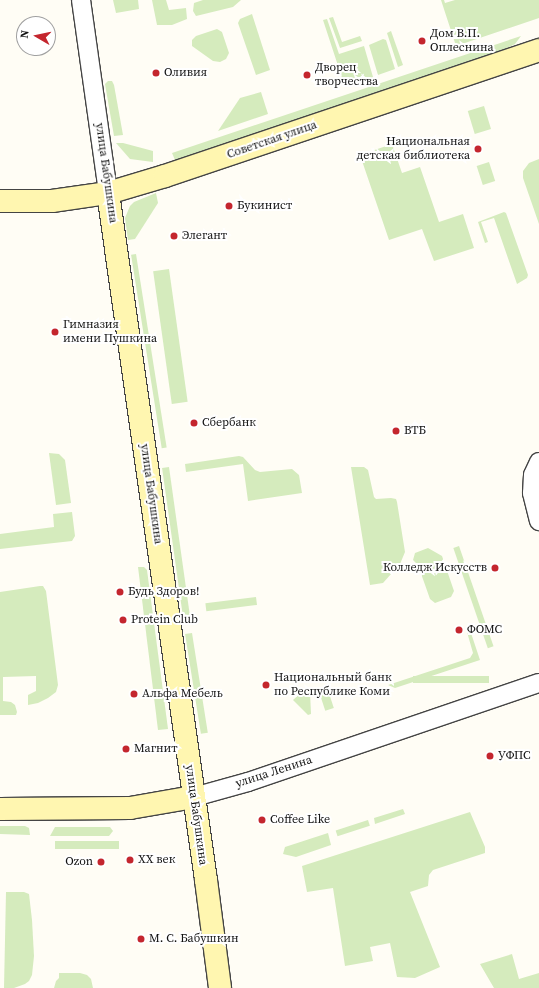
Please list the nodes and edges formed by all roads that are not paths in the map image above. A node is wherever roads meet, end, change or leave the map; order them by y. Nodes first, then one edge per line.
1 (81, 0) edge
2 (539, 50) edge
3 (108, 193) junction
4 (0, 201) edge
5 (539, 462) edge
6 (539, 521) edge
7 (539, 683) edge
8 (194, 797) junction
9 (0, 809) edge
10 (220, 988) edge

1 - 3 street, улица Бабушкина
2 - 3 street, Советская улица
3 - 4 street, Советская улица
3 - 8 street, улица Бабушкина
5 - 6 street
7 - 8 street, улица Ленина
8 - 9 street, улица Ленина
8 - 10 street, улица Бабушкина

